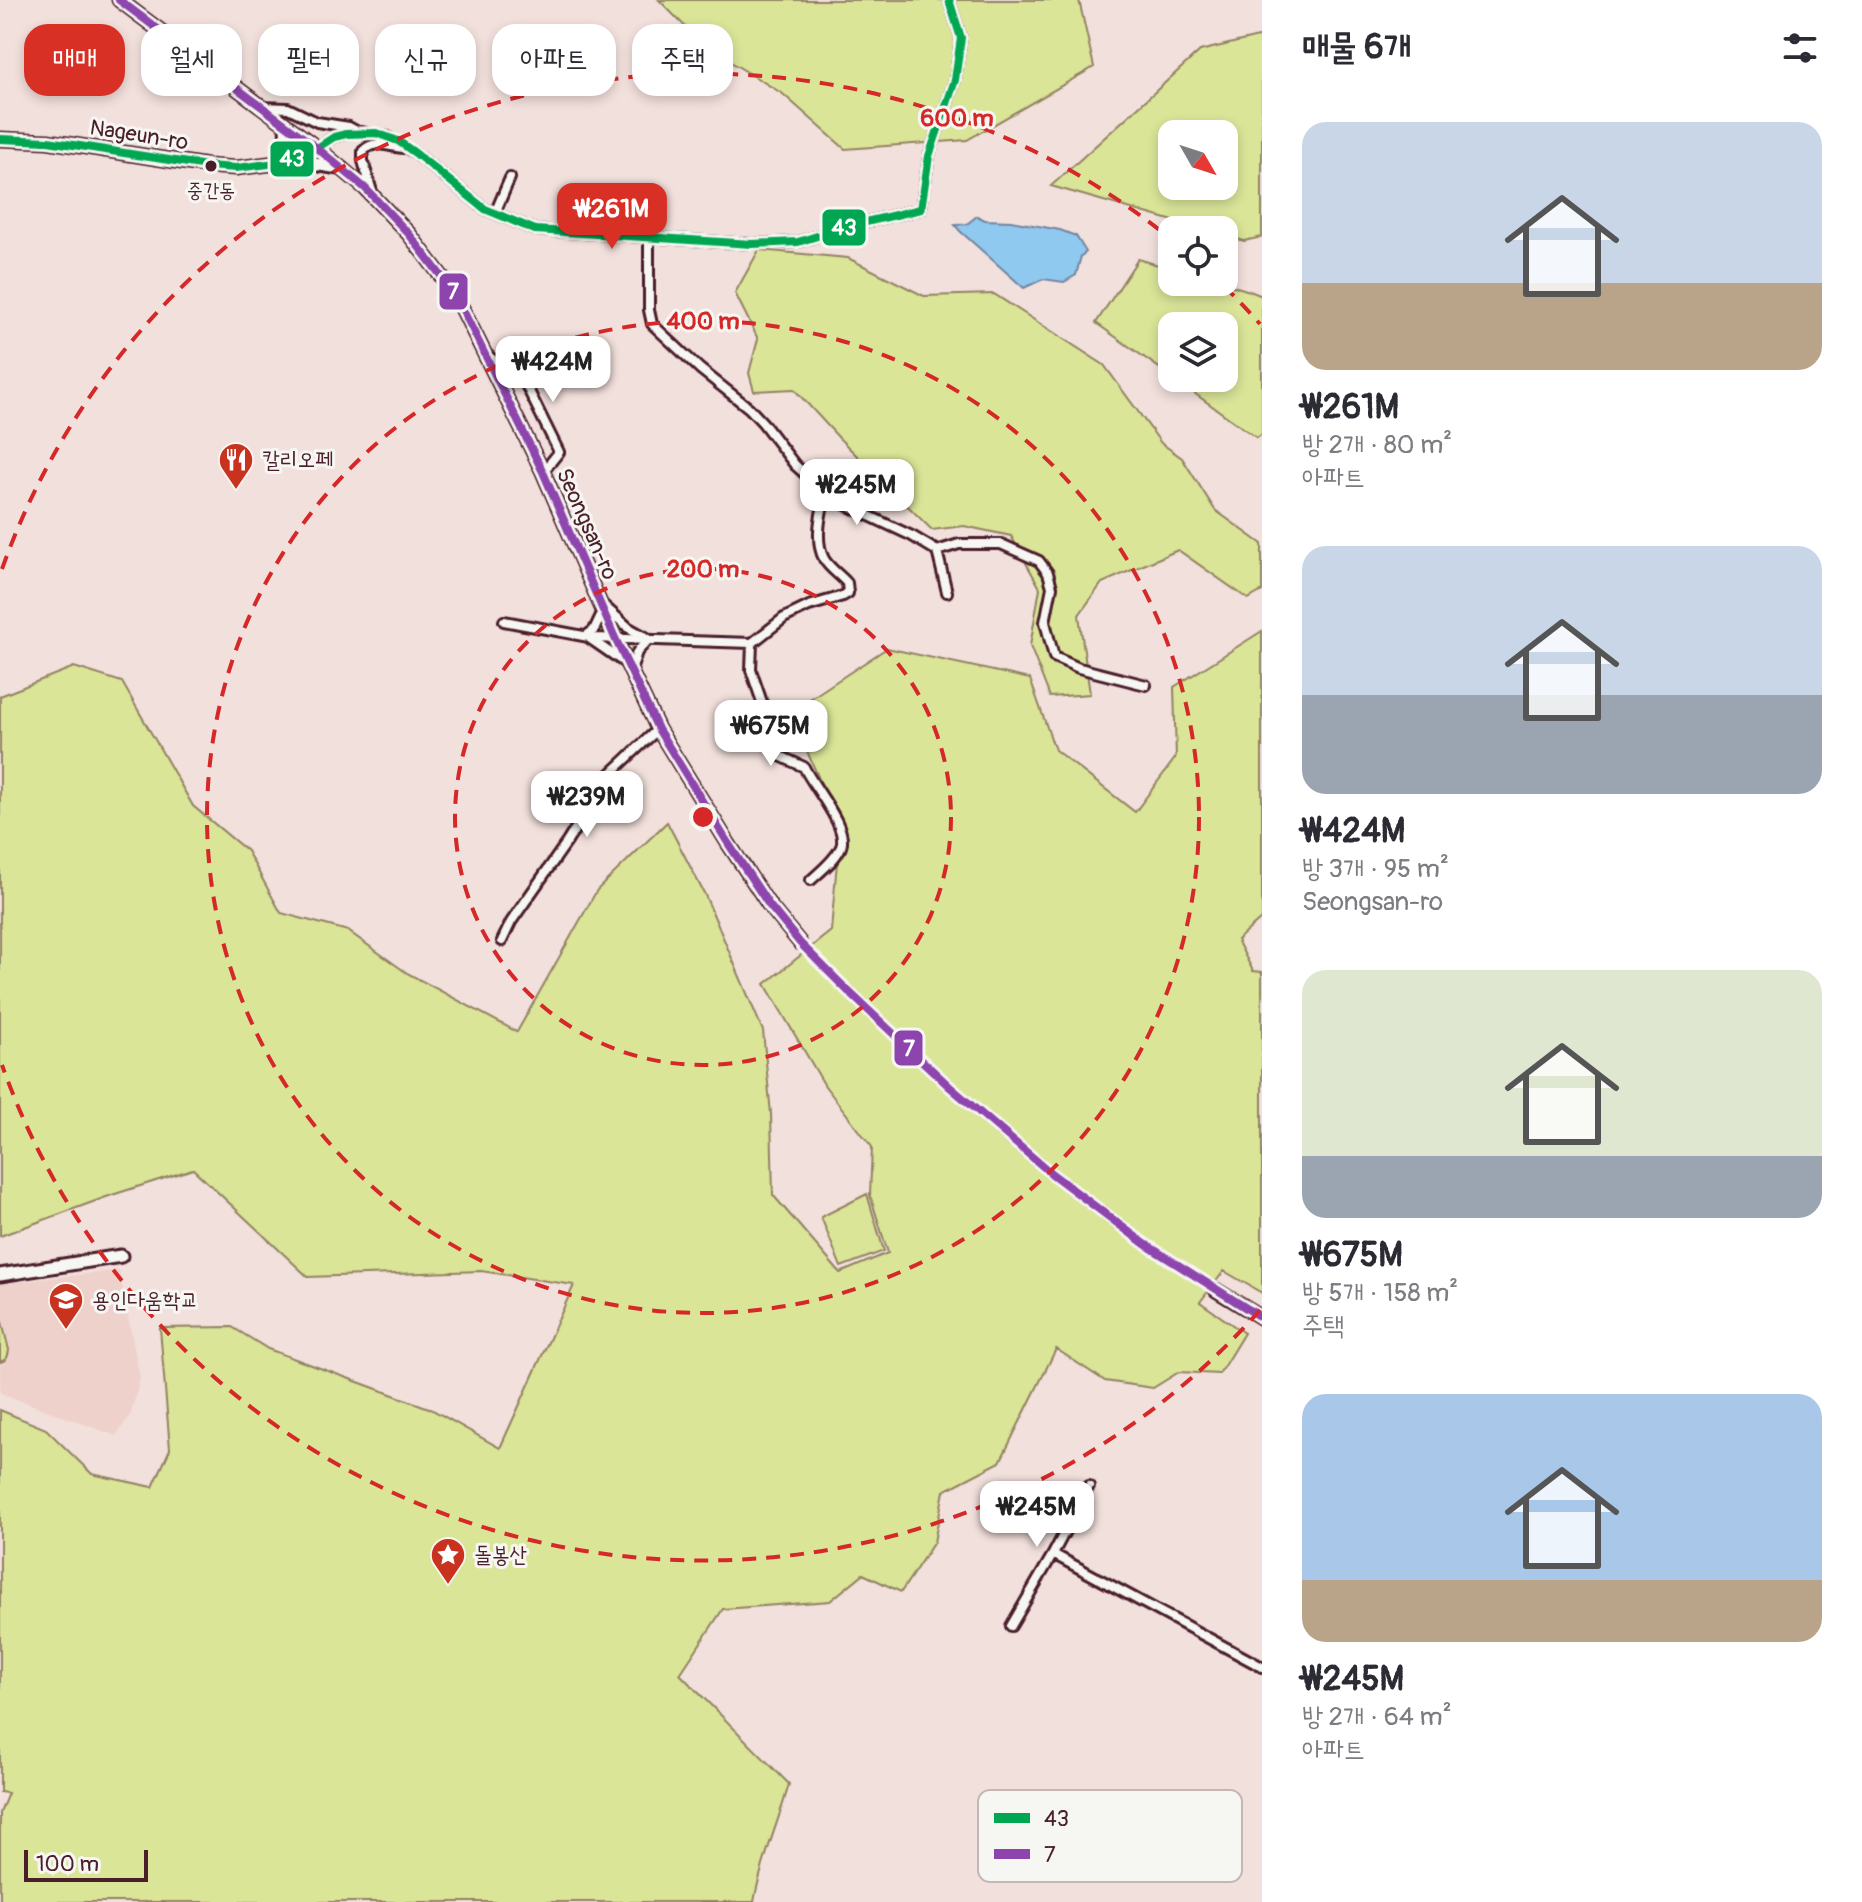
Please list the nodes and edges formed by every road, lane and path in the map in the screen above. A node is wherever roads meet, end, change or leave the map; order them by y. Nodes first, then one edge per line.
1 (119, 0) edge
2 (949, 0) edge
3 (262, 107) junction
4 (286, 125) junction
5 (359, 133) junction
6 (0, 139) edge
7 (317, 148) junction
8 (408, 148) junction
9 (283, 161) junction
10 (341, 168) junction
11 (510, 178) dead end
12 (373, 196) junction
13 (495, 213) junction
14 (649, 238) junction
15 (484, 353) junction
16 (543, 472) junction
17 (826, 493) junction
18 (937, 551) junction
19 (947, 592) dead end
20 (601, 605) junction
21 (504, 621) dead end
22 (586, 636) junction
23 (615, 638) junction
24 (649, 639) junction
25 (752, 643) junction
26 (630, 669) junction
27 (1146, 685) dead end
28 (658, 729) junction
29 (811, 880) dead end
30 (502, 941) dead end
31 (800, 943) tunnel mouth
32 (121, 1256) dead end
33 (0, 1275) edge
34 (1216, 1290) tunnel mouth
35 (1262, 1318) edge
36 (1089, 1486) dead end
37 (1053, 1554) junction
38 (1011, 1626) dead end
39 (1262, 1667) edge

1 - 3 main road, Seongsan-ro
2 - 14 street
3 - 4 main road, Seongsan-ro
3 - 5 street
4 - 7 main road, Seongsan-ro
4 - 9 main road
5 - 7 street
5 - 8 street
6 - 9 main road, Nageun-ro
7 - 9 main road, Nageun-ro
7 - 10 main road, Seongsan-ro
8 - 12 street
8 - 13 street
9 - 10 main road
10 - 12 main road, Seongsan-ro
11 - 13 street
12 - 15 main road, Seongsan-ro
13 - 14 street
14 - 17 street
15 - 16 main road, Seongsan-ro
15 - 16 street
16 - 20 main road, Seongsan-ro
17 - 18 street
17 - 25 street
18 - 19 street
18 - 27 street
20 - 22 street
20 - 23 main road, Seongsan-ro
20 - 24 street
21 - 22 street
22 - 23 street
22 - 26 street
23 - 24 street
23 - 26 main road, Seongsan-ro
24 - 25 street
24 - 26 street
25 - 29 street
26 - 28 main road, Seongsan-ro
28 - 30 street
28 - 31 main road, Seongsan-ro
32 - 33 main road
34 - 35 main road
36 - 37 street
37 - 38 street
37 - 39 street

